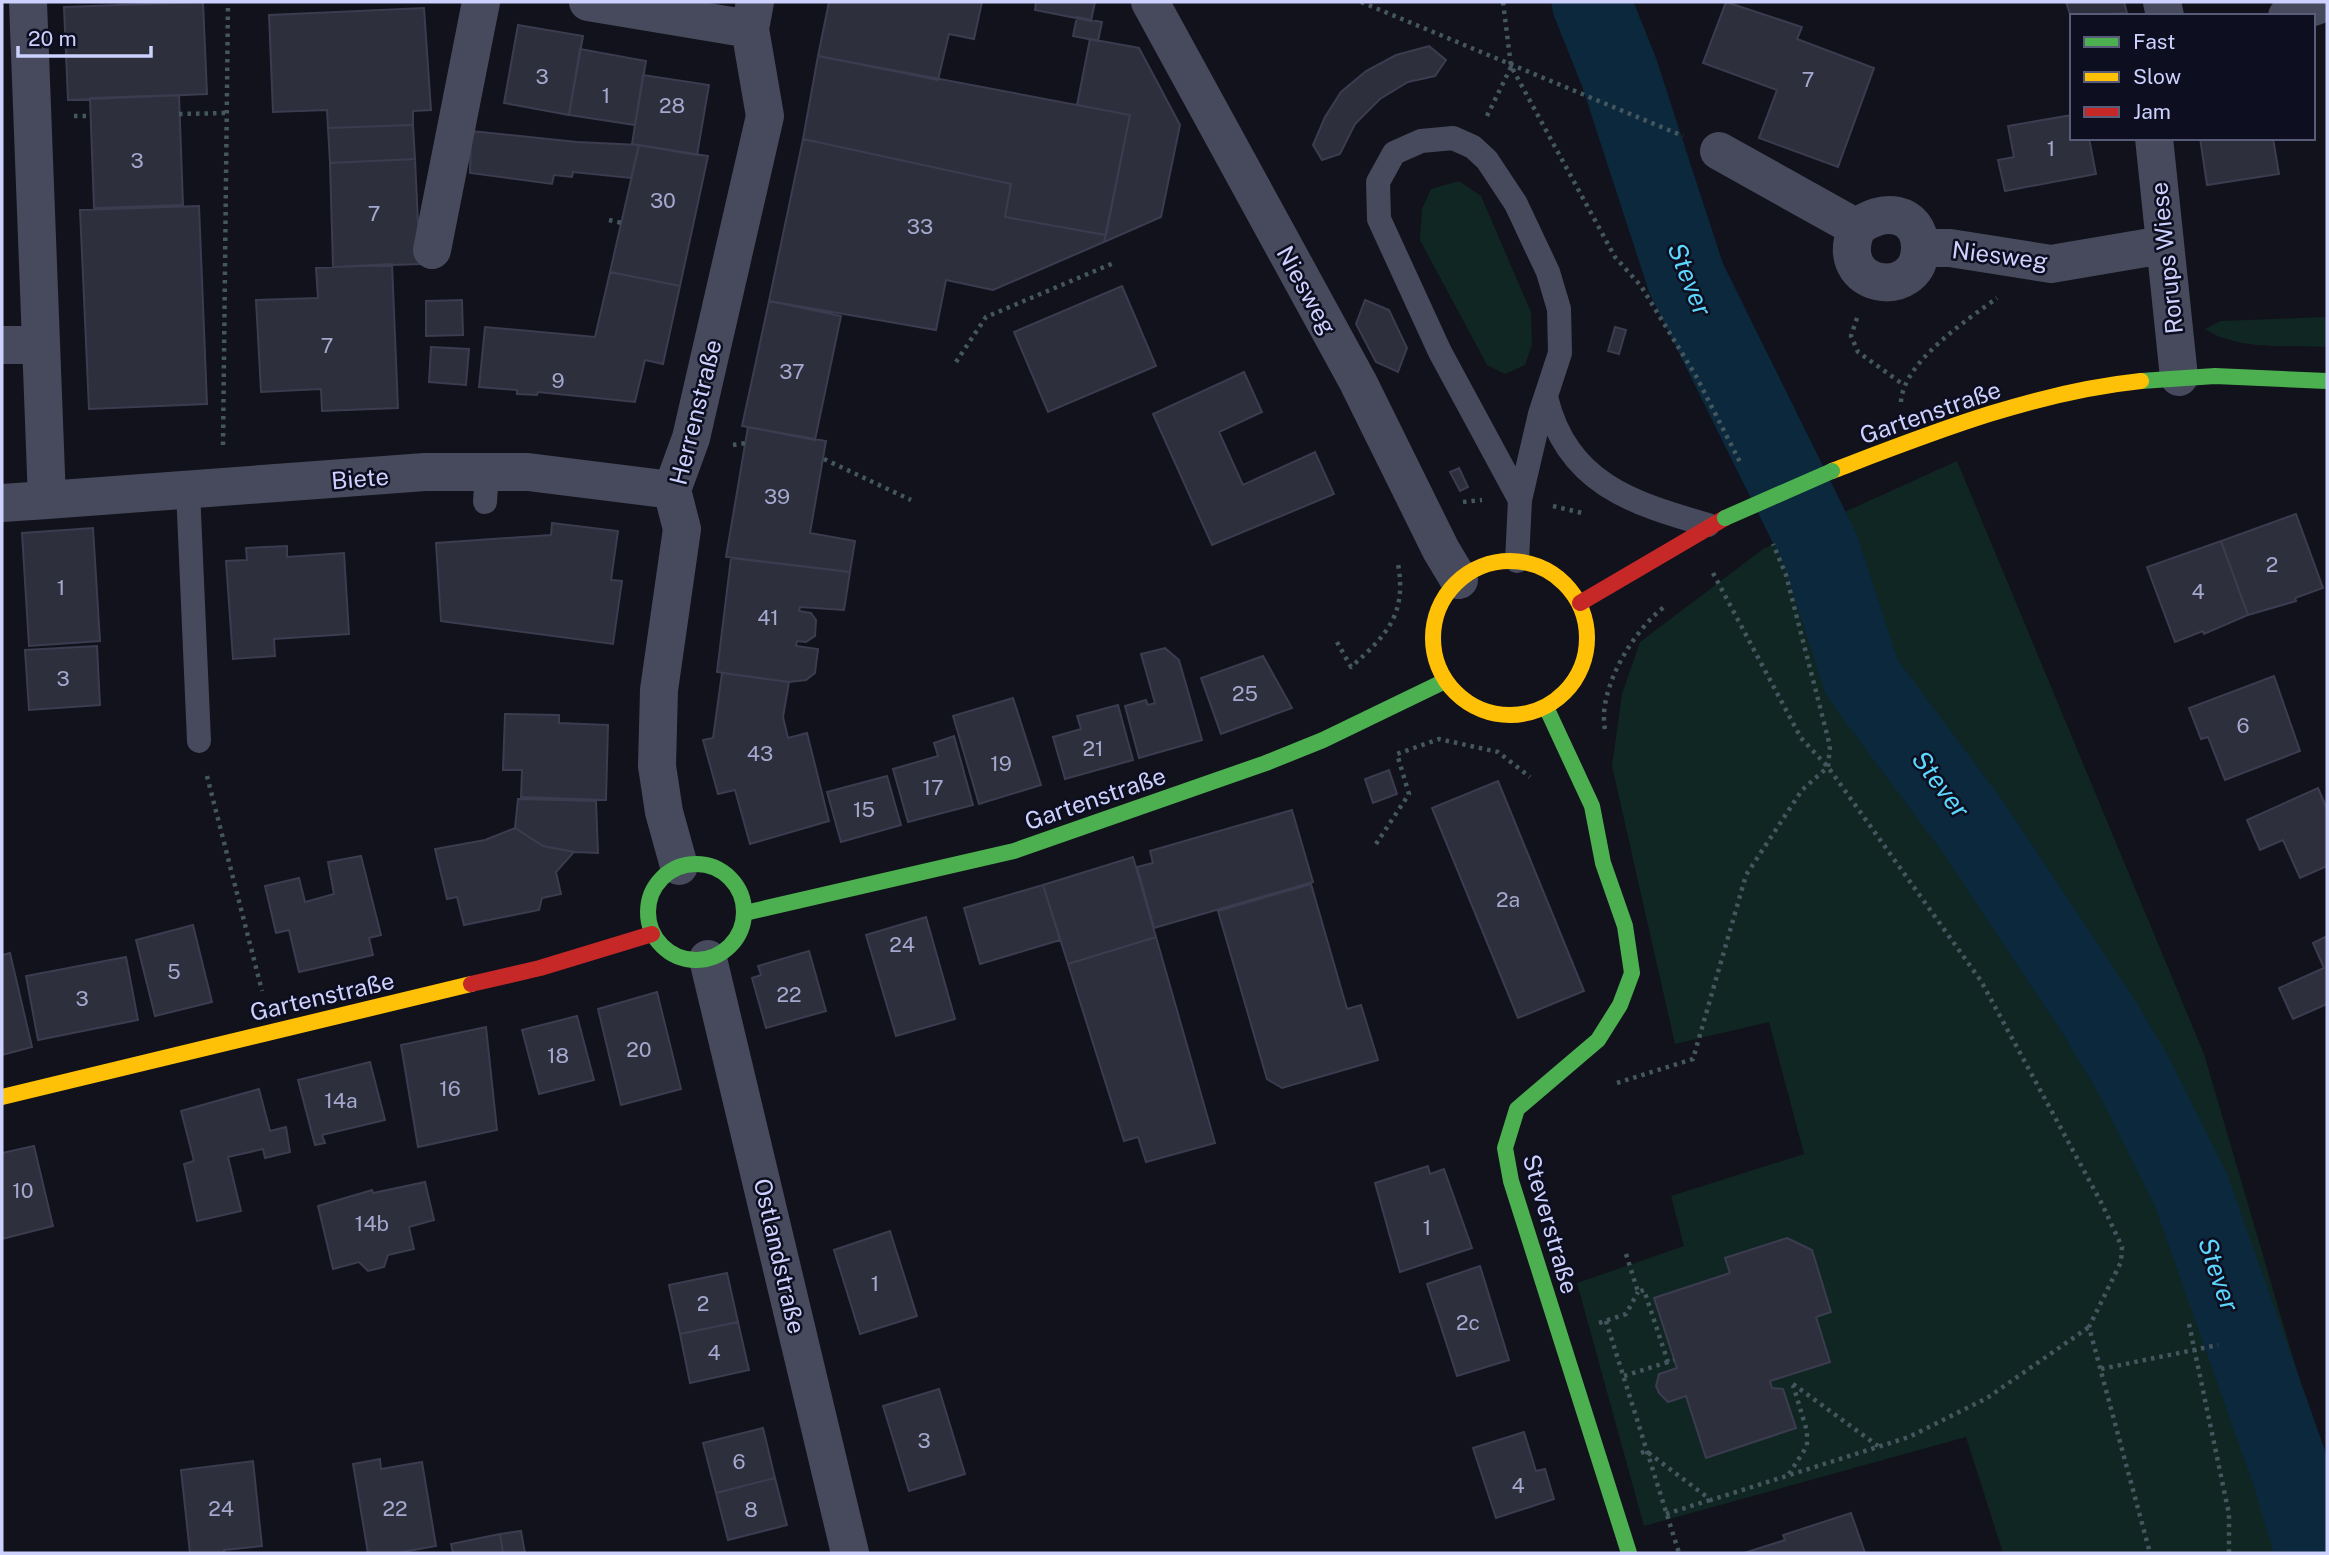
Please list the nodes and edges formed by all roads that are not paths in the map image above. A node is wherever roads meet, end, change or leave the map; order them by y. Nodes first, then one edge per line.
1 (28, 2) edge
2 (481, 2) edge
3 (588, 2) edge
4 (1150, 2) edge
5 (2327, 2) edge
6 (2293, 14) edge
7 (752, 15) edge
8 (2154, 140) edge
9 (1719, 151) road end
10 (1857, 228) junction
11 (2163, 245) junction
12 (1920, 248) junction
13 (432, 250) dead end
14 (2, 345) edge
15 (41, 345) junction
16 (2179, 377) junction
17 (2327, 382) edge
18 (1546, 396) junction
19 (188, 490) junction
20 (672, 490) junction
21 (47, 500) junction
22 (1520, 500) junction
23 (2, 503) edge
24 (1717, 522) junction
25 (1517, 561) junction
26 (1459, 580) junction
27 (1580, 603) junction
28 (1445, 681) junction
29 (1546, 708) junction
30 (199, 741) road end
31 (679, 866) junction
32 (746, 912) junction
33 (652, 934) junction
34 (708, 960) junction
35 (2, 1097) edge
36 (850, 1553) edge
37 (1629, 1553) edge

1 - 15 street
2 - 13 street
3 - 7 street
4 - 26 street, Niesweg
5 - 6 street
7 - 20 street, Herrenstraße
8 - 11 street, Rorups Wiese
9 - 10 street
10 - 12 street, Niesweg
10 - 12 street, Niesweg
11 - 12 street, Niesweg
11 - 16 street, Rorups Wiese
14 - 15 street
15 - 21 street
16 - 17 street, Gartenstraße
16 - 24 street, Gartenstraße, bridge
18 - 22 lane
18 - 22 lane
18 - 24 lane
19 - 20 street, Biete
19 - 21 street, Biete
19 - 30 lane
20 - 31 street, Herrenstraße
21 - 23 street, Biete
22 - 25 lane
24 - 27 street, Gartenstraße
25 - 26 street
25 - 27 street
26 - 28 street
27 - 29 street
28 - 29 street
28 - 32 street, Gartenstraße
29 - 37 street, Steverstraße
31 - 32 street
31 - 33 street
32 - 34 street
33 - 34 street
33 - 35 street, Gartenstraße
34 - 36 street, Ostlandstraße

